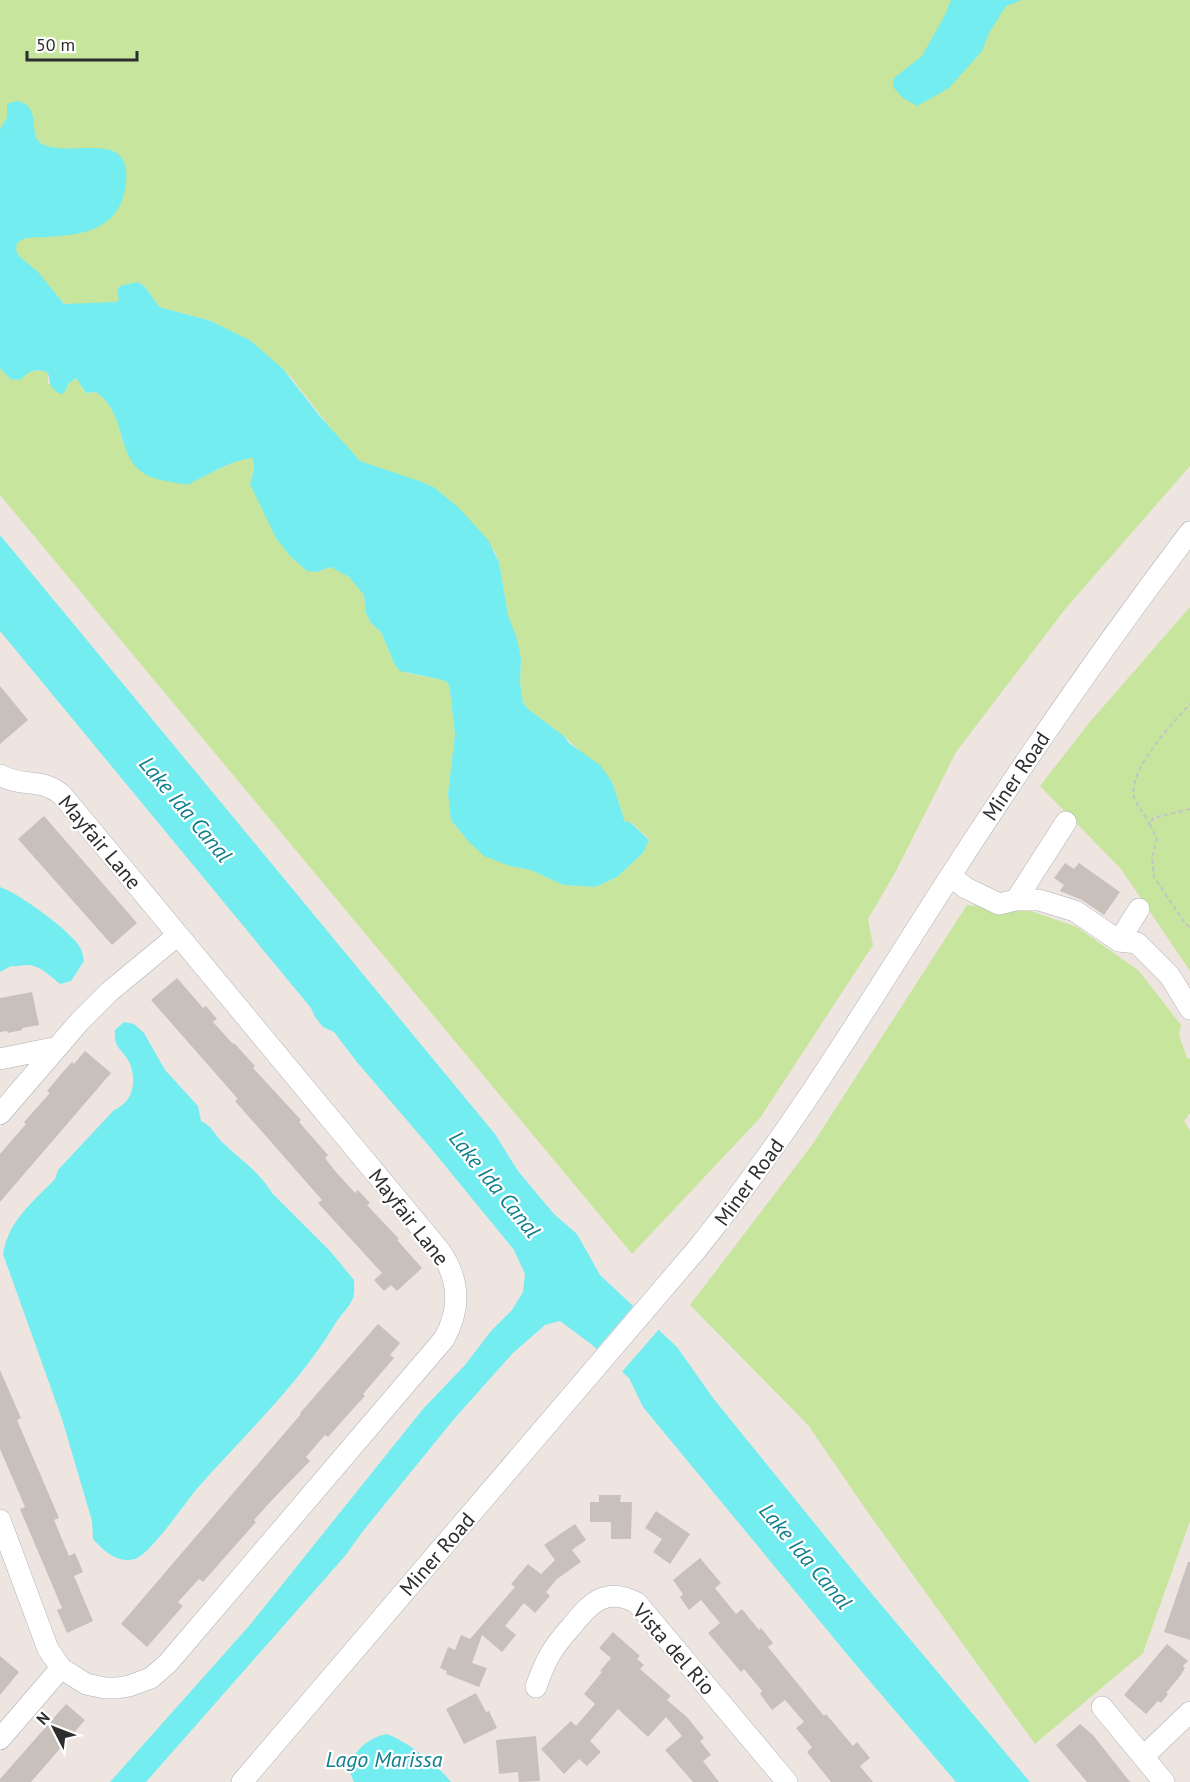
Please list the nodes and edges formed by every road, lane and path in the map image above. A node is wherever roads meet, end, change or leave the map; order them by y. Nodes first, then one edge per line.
1 (1190, 532) edge
2 (1190, 704) edge
3 (0, 775) edge
4 (1190, 809) edge
5 (1066, 822) dead end
6 (1150, 825) junction
7 (950, 876) junction
8 (1016, 900) junction
9 (1139, 909) dead end
10 (1190, 928) edge
11 (178, 935) junction
12 (1119, 941) junction
13 (1190, 1009) edge
14 (58, 1047) junction
15 (0, 1059) edge
16 (0, 1114) edge
17 (2, 1531) edge
18 (61, 1668) junction
19 (536, 1687) dead end
20 (1102, 1707) dead end
21 (1190, 1712) edge
22 (0, 1739) edge
23 (1143, 1757) junction
24 (242, 1782) edge
25 (787, 1782) edge
26 (1164, 1782) edge

1 - 7 street, Miner Road
2 - 6 path
3 - 11 street, Mayfair Lane
4 - 6 path
5 - 8 street
6 - 10 path
7 - 8 street
7 - 24 street, Miner Road
8 - 12 street
9 - 12 street
11 - 14 street
11 - 18 street, Mayfair Lane
12 - 13 street
14 - 15 street
14 - 16 street
17 - 18 street
18 - 22 street
19 - 25 street, Vista del Rio
20 - 23 street
21 - 23 street
23 - 26 street

